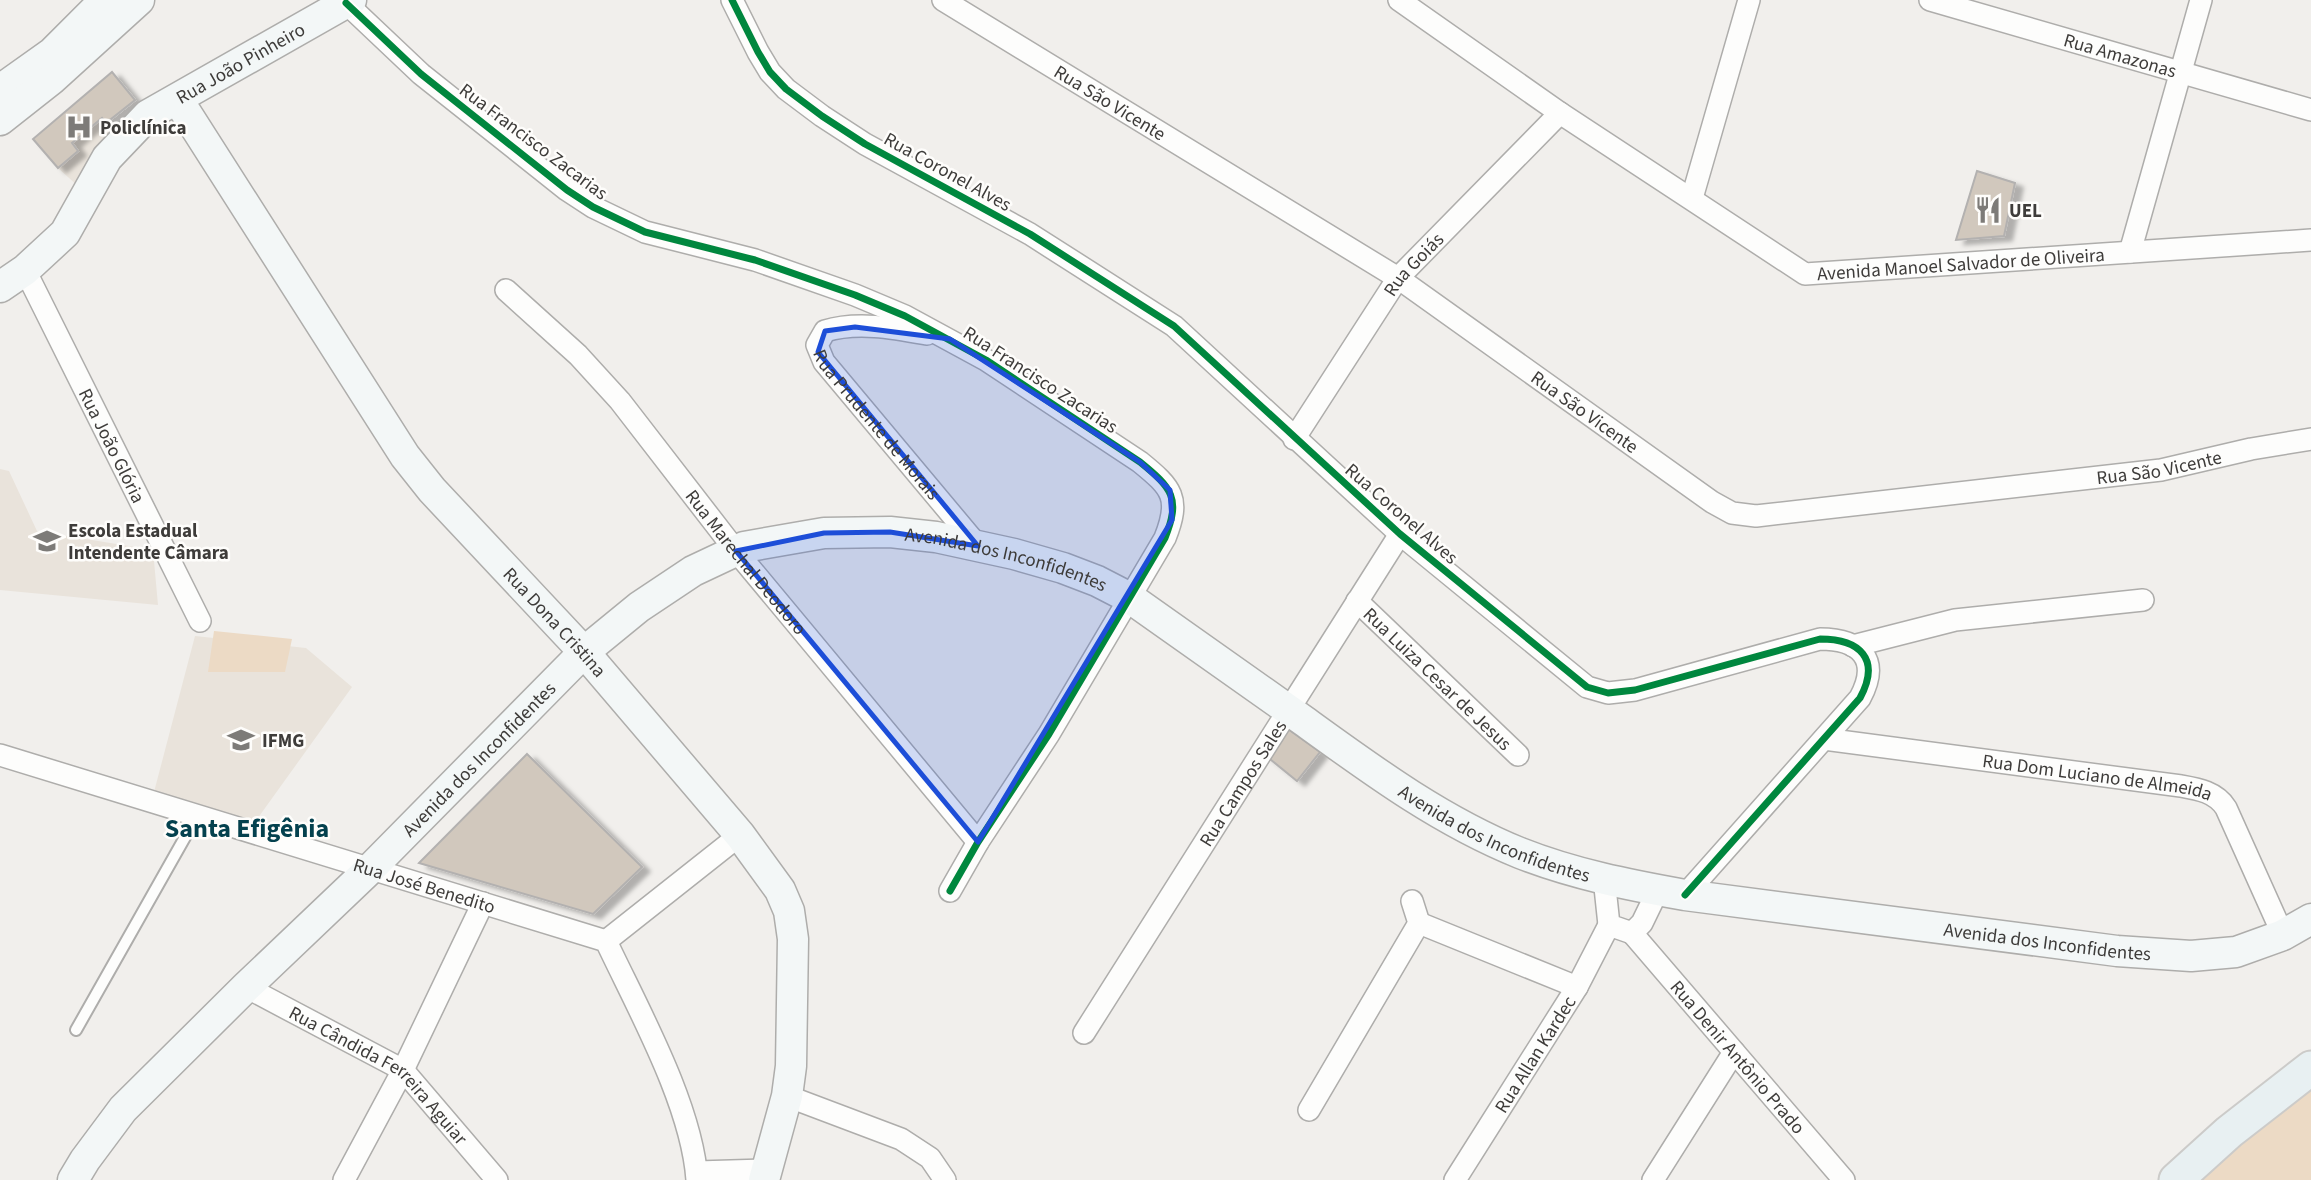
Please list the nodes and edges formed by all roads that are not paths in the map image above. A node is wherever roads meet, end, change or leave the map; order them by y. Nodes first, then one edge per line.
1 (105, 0) edge
2 (139, 0) edge
3 (732, 0) edge
4 (943, 0) edge
5 (1399, 0) edge
6 (1749, 0) edge
7 (1930, 0) edge
8 (2201, 0) edge
9 (349, 2) edge
10 (2180, 73) junction
11 (0, 90) edge
12 (178, 100) junction
13 (2311, 110) edge
14 (1560, 113) junction
15 (0, 120) edge
16 (1692, 198) junction
17 (2311, 240) edge
18 (2130, 252) junction
19 (1398, 278) junction
20 (9, 283) edge
21 (506, 290) dead end
22 (950, 339) junction
23 (1294, 439) junction
24 (2311, 439) edge
25 (1400, 534) junction
26 (978, 545) junction
27 (736, 551) junction
28 (1130, 598) junction
29 (2143, 600) dead end
30 (1357, 601) junction
31 (200, 621) dead end
32 (1853, 646) junction
33 (584, 652) junction
34 (1288, 710) junction
35 (1824, 739) junction
36 (0, 755) edge
37 (1518, 755) dead end
38 (197, 816) junction
39 (740, 835) junction
40 (978, 842) junction
41 (370, 869) junction
42 (1604, 878) junction
43 (950, 891) dead end
44 (1671, 893) junction
45 (1412, 901) dead end
46 (484, 903) junction
47 (2311, 919) edge
48 (1419, 923) junction
49 (1609, 925) junction
50 (1632, 933) junction
51 (2283, 935) junction
52 (606, 941) junction
53 (246, 986) junction
54 (1577, 987) junction
55 (76, 1030) dead end
56 (1084, 1033) dead end
57 (1734, 1052) junction
58 (2311, 1068) edge
59 (403, 1070) junction
60 (788, 1096) junction
61 (1308, 1110) dead end
62 (765, 1175) edge
63 (697, 1176) edge
64 (73, 1180) edge
65 (344, 1180) edge
66 (497, 1180) edge
67 (945, 1180) edge
68 (1455, 1180) edge
69 (1653, 1180) edge
70 (1844, 1180) edge
71 (2176, 1180) edge

1 - 11 main road
2 - 15 main road
3 - 23 street, Rua Coronel Alves
4 - 19 street, Rua São Vicente
5 - 14 street, Avenida Manoel Salvador de Oliveira
6 - 16 street
7 - 10 street, Rua Amazonas
8 - 10 street
9 - 12 main road, Rua João Pinheiro
9 - 22 street, Rua Francisco Zacarias
10 - 13 street, Rua Amazonas
10 - 18 street
12 - 20 main road, Rua João Pinheiro
12 - 33 main road, Rua Dona Cristina
14 - 16 street, Avenida Manoel Salvador de Oliveira
14 - 19 street, Rua Goiás
16 - 18 street, Avenida Manoel Salvador de Oliveira
17 - 18 street, Avenida Manoel Salvador de Oliveira
19 - 23 street, Rua Goiás
19 - 24 street, Rua São Vicente
20 - 31 street, Rua João Glória
21 - 27 street, Rua Marechal Deodoro
22 - 26 street, Rua Prudente de Morais
22 - 28 street, Rua Francisco Zacarias
23 - 25 street, Rua Coronel Alves
25 - 30 street, Rua Campos Sales
25 - 32 street, Rua Coronel Alves
26 - 27 main road, Avenida dos Inconfidentes
26 - 28 main road, Avenida dos Inconfidentes
27 - 33 main road, Avenida dos Inconfidentes
27 - 40 street, Rua Marechal Deodoro
28 - 34 main road, Avenida dos Inconfidentes
28 - 40 street, Rua Francisco Zacarias
29 - 32 street
30 - 34 street, Rua Campos Sales
30 - 37 street, Rua Luiza Cesar de Jesus
32 - 35 street
33 - 39 main road, Rua Dona Cristina
33 - 41 main road, Avenida dos Inconfidentes
34 - 42 main road, Avenida dos Inconfidentes
34 - 56 street, Rua Campos Sales
35 - 44 street
35 - 51 street, Rua Dom Luciano de Almeida
36 - 38 street, Rua José Benedito
38 - 41 street, Rua José Benedito
38 - 55 lane
39 - 52 street
39 - 60 main road, Rua Dona Cristina
40 - 43 street, Rua Francisco Zacarias
41 - 46 street, Rua José Benedito
41 - 53 main road, Avenida dos Inconfidentes
42 - 44 main road, Avenida dos Inconfidentes
42 - 49 street
44 - 50 street
44 - 51 main road, Avenida dos Inconfidentes
45 - 48 street
46 - 52 street, Rua José Benedito
46 - 59 street
47 - 51 main road, Avenida dos Inconfidentes
48 - 54 street
48 - 61 street
49 - 50 street
49 - 54 street, Rua Allan Kardec
50 - 57 street, Rua Denir Antônio Prado
52 - 63 street
53 - 59 street, Rua Cândida Ferreira Aguiar
53 - 64 main road, Avenida dos Inconfidentes
54 - 68 street, Rua Allan Kardec
57 - 69 street
57 - 70 street, Rua Denir Antônio Prado
58 - 71 main road
59 - 65 street
59 - 66 street, Rua Cândida Ferreira Aguiar
60 - 62 main road, Rua Dona Cristina
60 - 67 street
62 - 63 street

